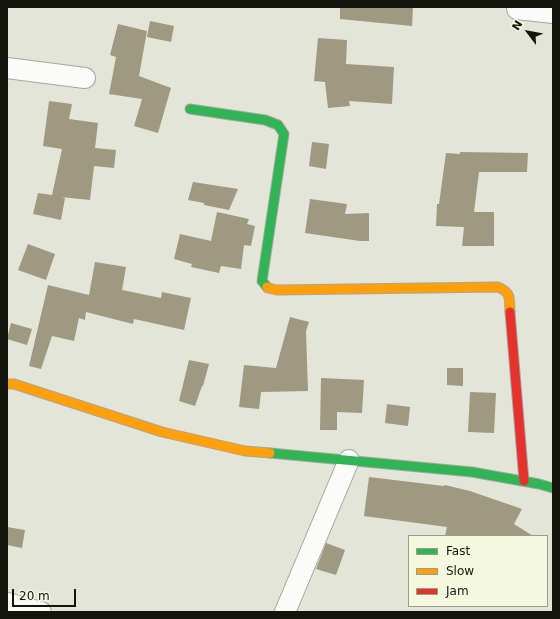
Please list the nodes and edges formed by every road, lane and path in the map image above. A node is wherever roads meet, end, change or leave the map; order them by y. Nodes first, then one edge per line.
1 (517, 7) edge
2 (553, 13) edge
3 (7, 68) edge
4 (85, 78) dead end
5 (190, 109) dead end
6 (7, 384) edge
7 (349, 460) junction
8 (524, 481) junction
9 (553, 488) edge
10 (7, 603) edge
11 (41, 612) edge
12 (285, 612) edge

1 - 2 street
3 - 4 street
5 - 8 street
6 - 7 street
7 - 8 street
7 - 12 street
8 - 9 street
10 - 11 street

